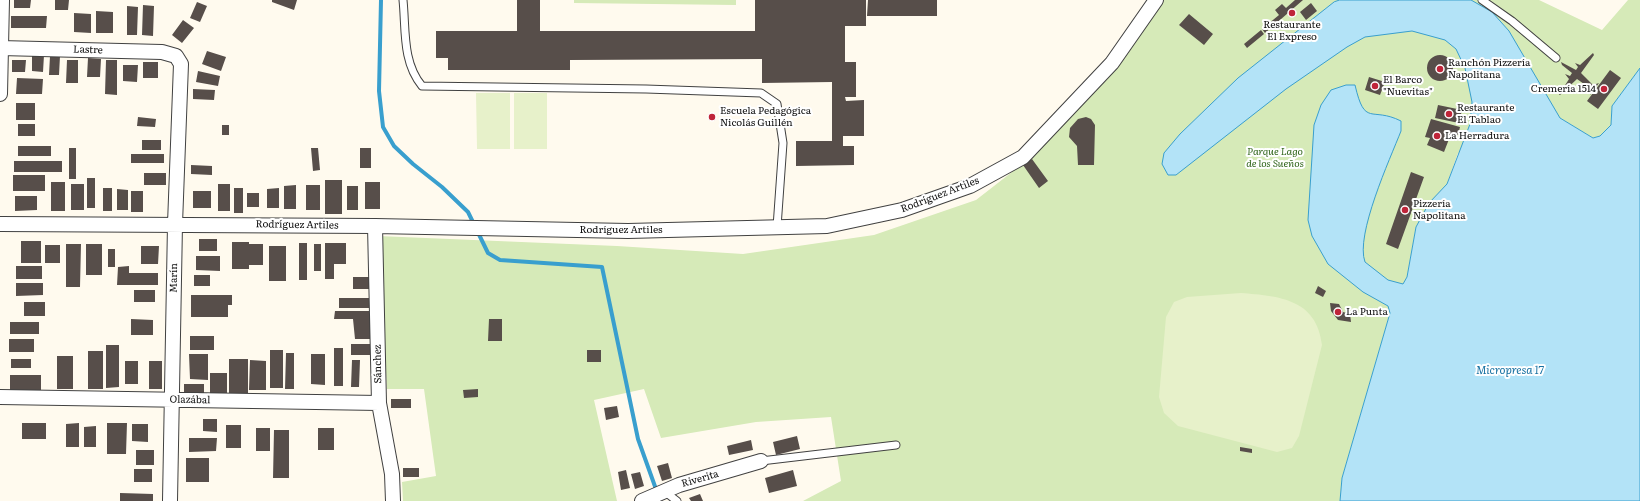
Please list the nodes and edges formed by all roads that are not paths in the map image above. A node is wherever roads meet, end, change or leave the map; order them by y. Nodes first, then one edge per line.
1 (2, 0) edge
2 (404, 0) edge
3 (1156, 0) edge
4 (1482, 0) edge
5 (0, 48) edge
6 (176, 56) joint
7 (1556, 58) dead end
8 (0, 94) edge
9 (0, 224) edge
10 (175, 224) junction
11 (375, 226) junction
12 (777, 227) junction
13 (0, 397) edge
14 (173, 400) junction
15 (379, 403) junction
16 (896, 445) dead end
17 (761, 461) joint
18 (664, 491) junction
19 (170, 501) edge
20 (393, 501) edge
21 (642, 501) edge
22 (677, 501) edge

1 - 5 street
2 - 12 lane
3 - 12 street, Rodríguez Artiles
4 - 7 lane
5 - 6 street, Lastre
5 - 8 street
6 - 10 street, Marín
9 - 10 street, Rodríguez Artiles
10 - 11 street, Rodríguez Artiles
10 - 14 street, Marín
11 - 12 street, Rodríguez Artiles
11 - 15 street, Sánchez
13 - 14 street, Olazábal
14 - 15 street, Olazábal
14 - 19 street, Marín
15 - 20 street, Sánchez
16 - 17 lane
17 - 18 street, Riverita
18 - 21 street, Riverita
18 - 22 lane

